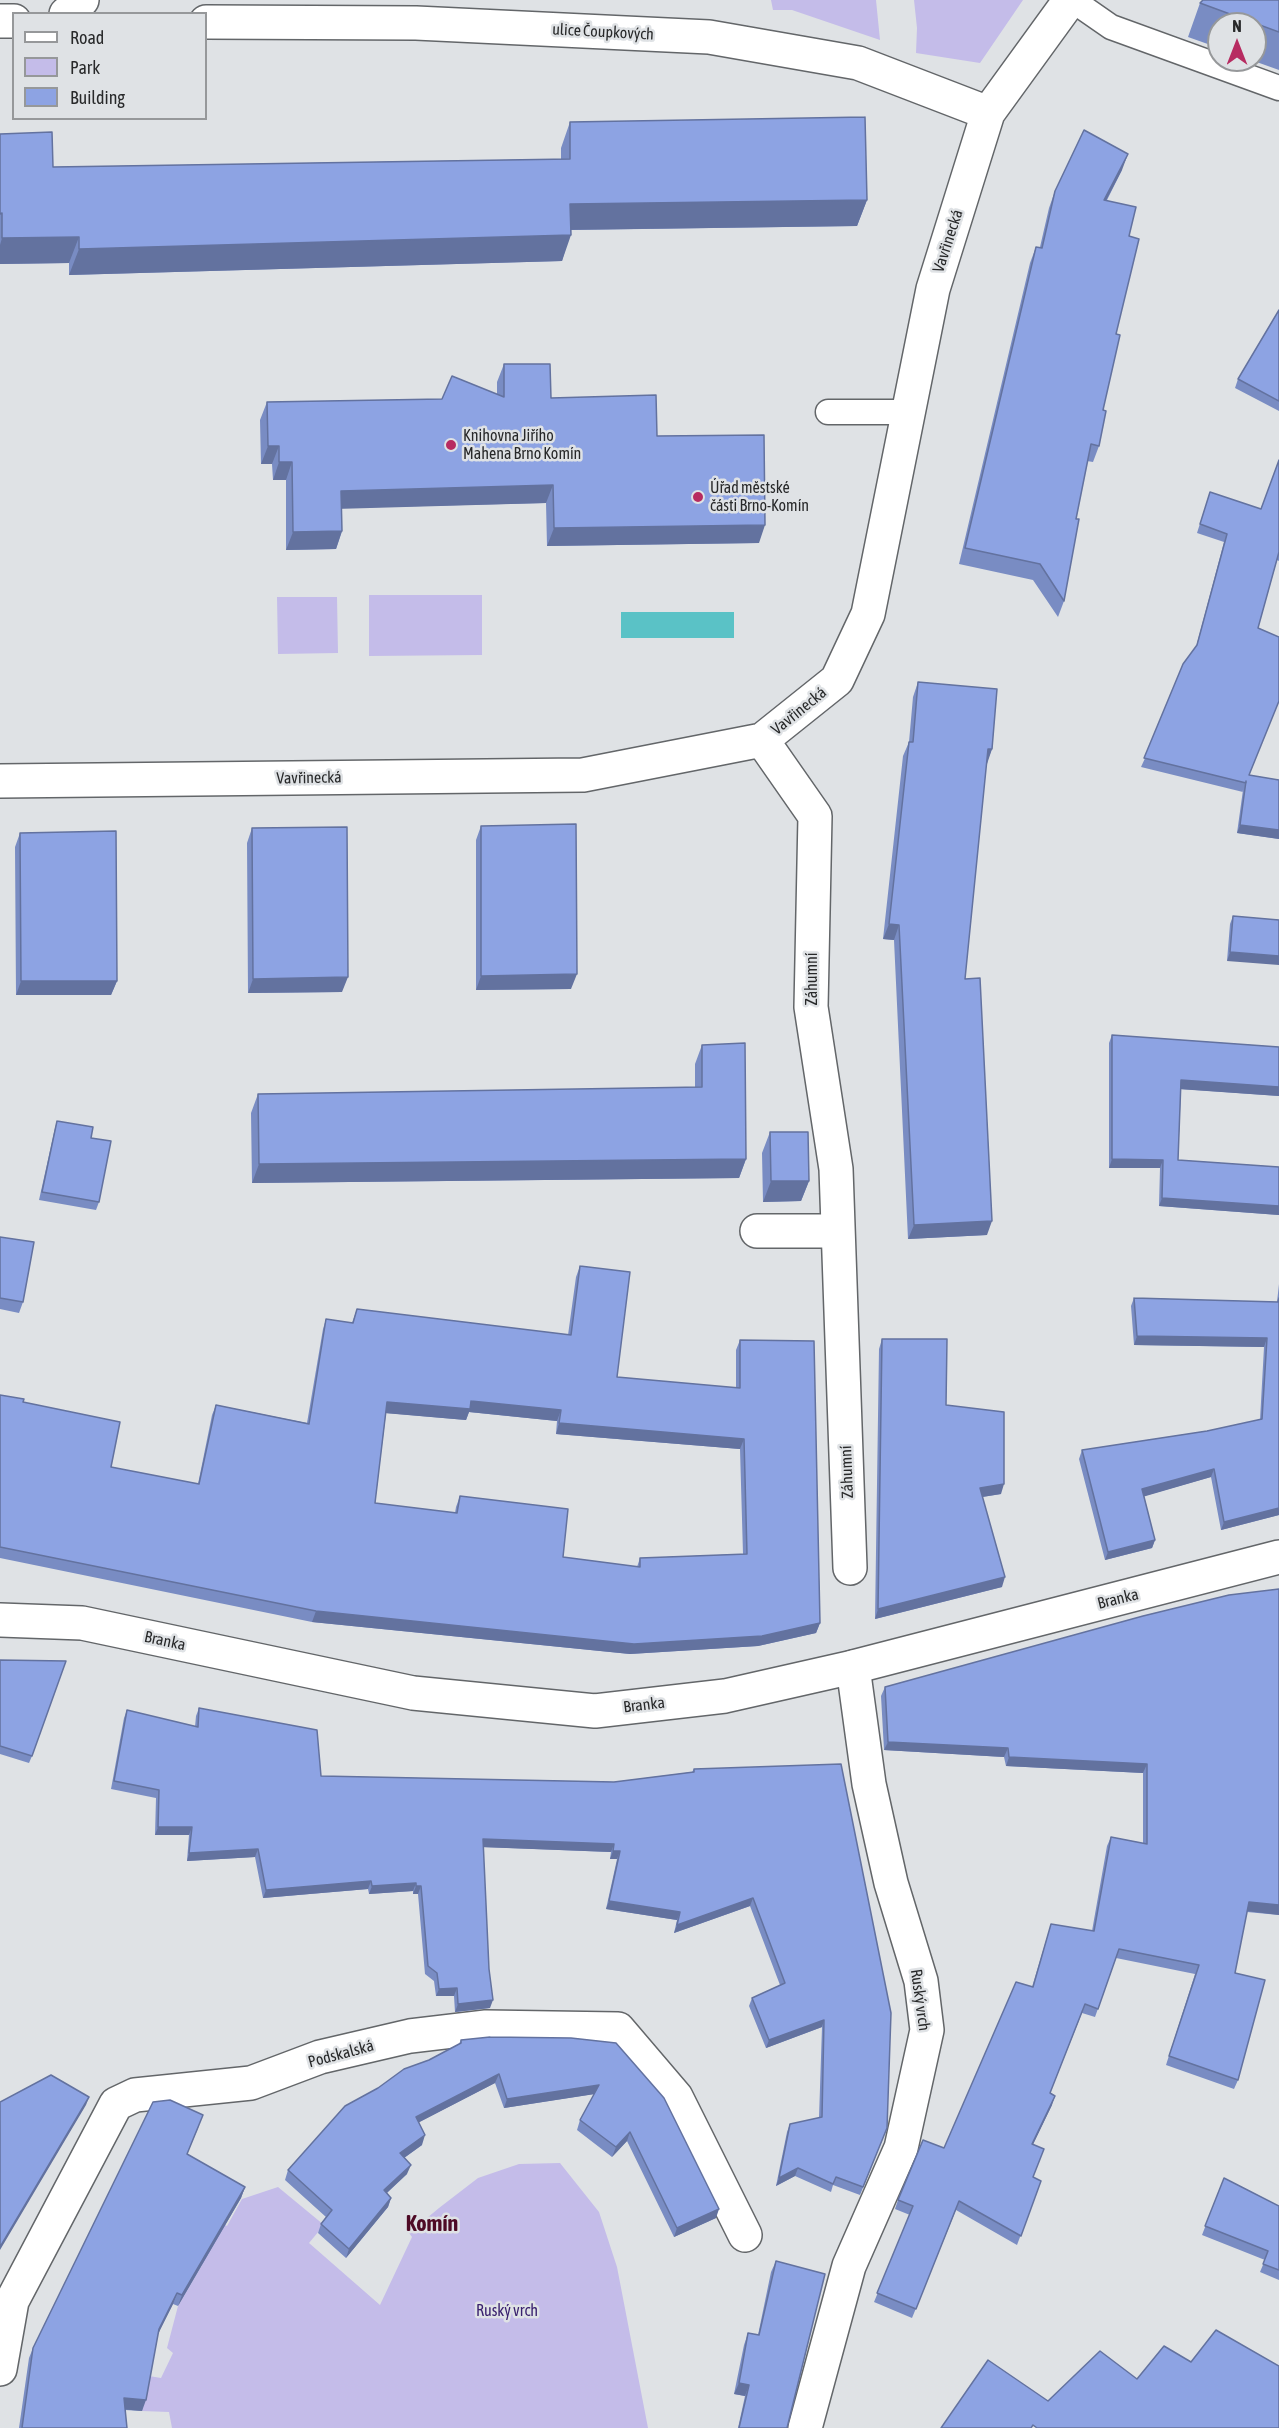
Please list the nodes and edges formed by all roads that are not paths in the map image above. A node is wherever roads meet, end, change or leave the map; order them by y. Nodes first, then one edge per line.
1 (82, 0) edge
2 (1071, 0) edge
3 (68, 12) edge
4 (207, 22) edge
5 (1279, 88) edge
6 (988, 113) junction
7 (828, 412) dead end
8 (908, 412) junction
9 (762, 740) junction
10 (0, 781) edge
11 (757, 1231) dead end
12 (838, 1232) junction
13 (1279, 1557) edge
14 (850, 1568) dead end
15 (0, 1620) edge
16 (853, 1667) junction
17 (745, 2235) dead end
18 (0, 2369) edge
19 (805, 2428) edge

1 - 3 street
2 - 5 lane
2 - 6 street, Vavřinecká
4 - 6 street, ulice Čoupkových
6 - 8 street, Vavřinecká
7 - 8 lane
8 - 9 street, Vavřinecká
9 - 10 street, Vavřinecká
9 - 12 street, Záhumní
11 - 12 street
12 - 14 street, Záhumní
13 - 16 street, Branka
15 - 16 street, Branka
16 - 19 street, Ruský vrch
17 - 18 street, Podskalská

